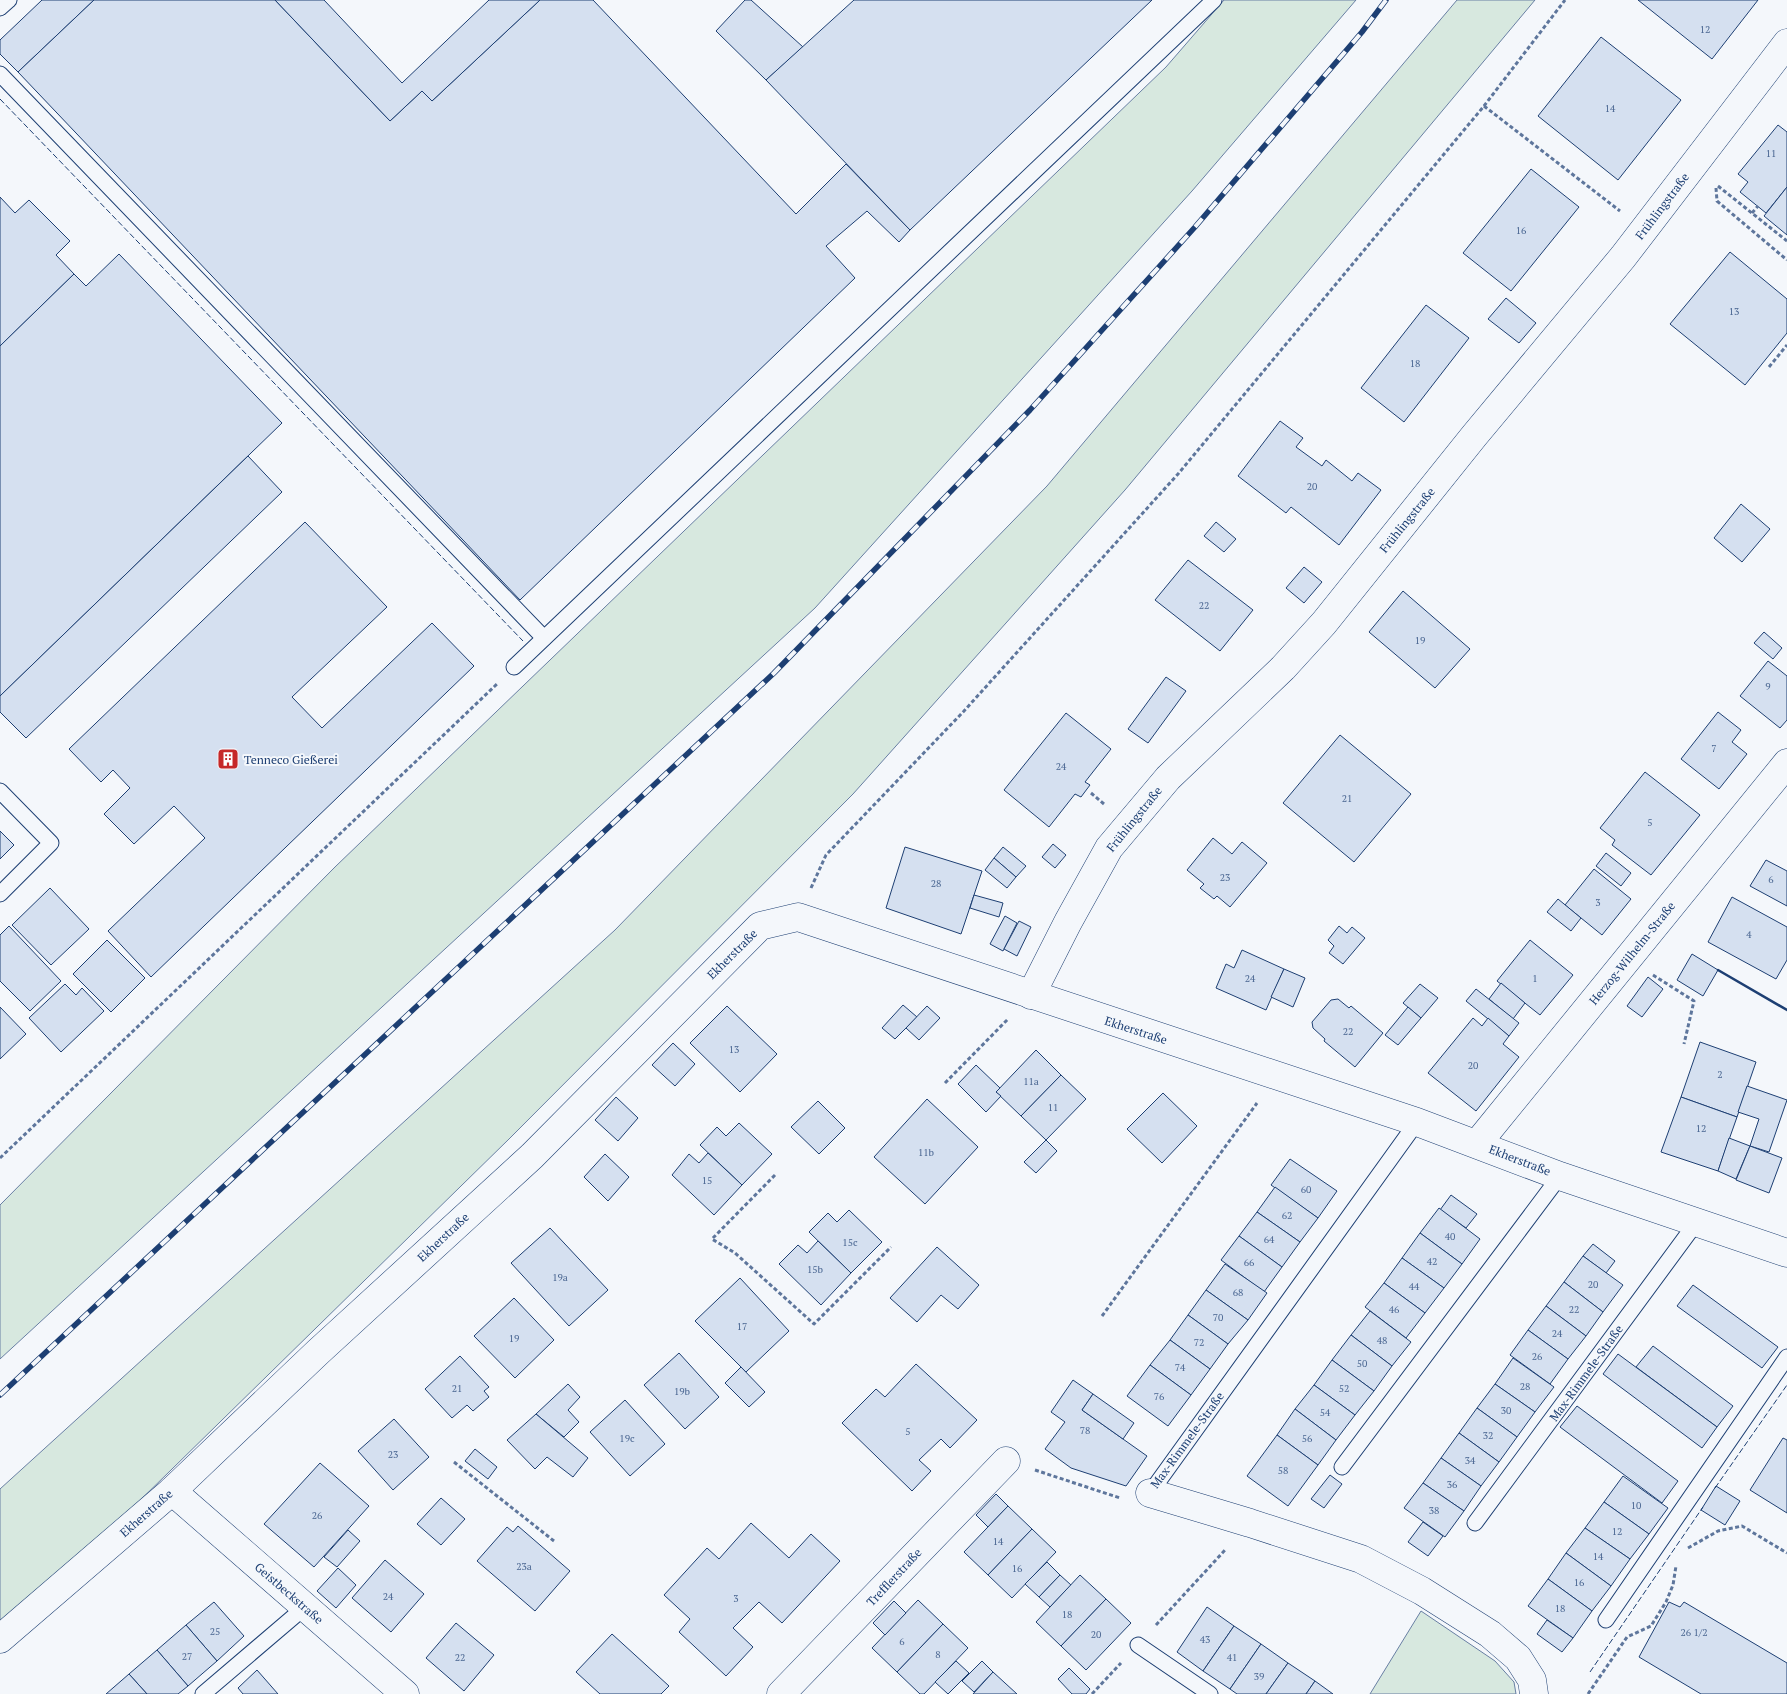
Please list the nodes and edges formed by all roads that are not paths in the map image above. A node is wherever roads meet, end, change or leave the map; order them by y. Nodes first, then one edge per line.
1 (9, 0) edge
2 (1214, 0) edge
3 (0, 8) edge
4 (1787, 44) edge
5 (0, 74) edge
6 (544, 638) junction
7 (514, 667) road end
8 (1787, 763) edge
9 (0, 790) edge
10 (0, 894) edge
11 (1031, 995) junction
12 (1416, 1122) junction
13 (1477, 1144) junction
14 (1560, 1176) junction
15 (1696, 1223) junction
16 (1787, 1253) edge
17 (1787, 1358) edge
18 (1006, 1461) road end
19 (1342, 1467) dead end
20 (172, 1491) junction
21 (1150, 1493) joint
22 (1475, 1523) dead end
23 (304, 1606) junction
24 (1606, 1620) dead end
25 (0, 1640) edge
26 (1138, 1645) road end
27 (203, 1694) edge
28 (405, 1694) edge
29 (781, 1694) edge
30 (1210, 1694) edge
31 (1534, 1694) edge

1 - 3 lane
2 - 6 lane
4 - 11 street, Frühlingstraße
5 - 6 lane
6 - 7 lane
8 - 13 street, Herzog-Wilhelm-Straße
9 - 10 lane
11 - 12 street, Ekherstraße
11 - 20 street, Ekherstraße
12 - 13 street, Ekherstraße
12 - 21 lane, Max-Rimmele-Straße
13 - 14 street, Ekherstraße
14 - 15 street, Ekherstraße
14 - 19 lane
15 - 16 street, Ekherstraße
15 - 22 lane, Max-Rimmele-Straße
17 - 24 lane
18 - 29 street, Trefflerstraße
20 - 23 street, Geistbeckstraße
20 - 25 street, Ekherstraße
21 - 31 street, Max-Rimmele-Straße
23 - 27 lane
23 - 28 street, Geistbeckstraße
26 - 30 lane

